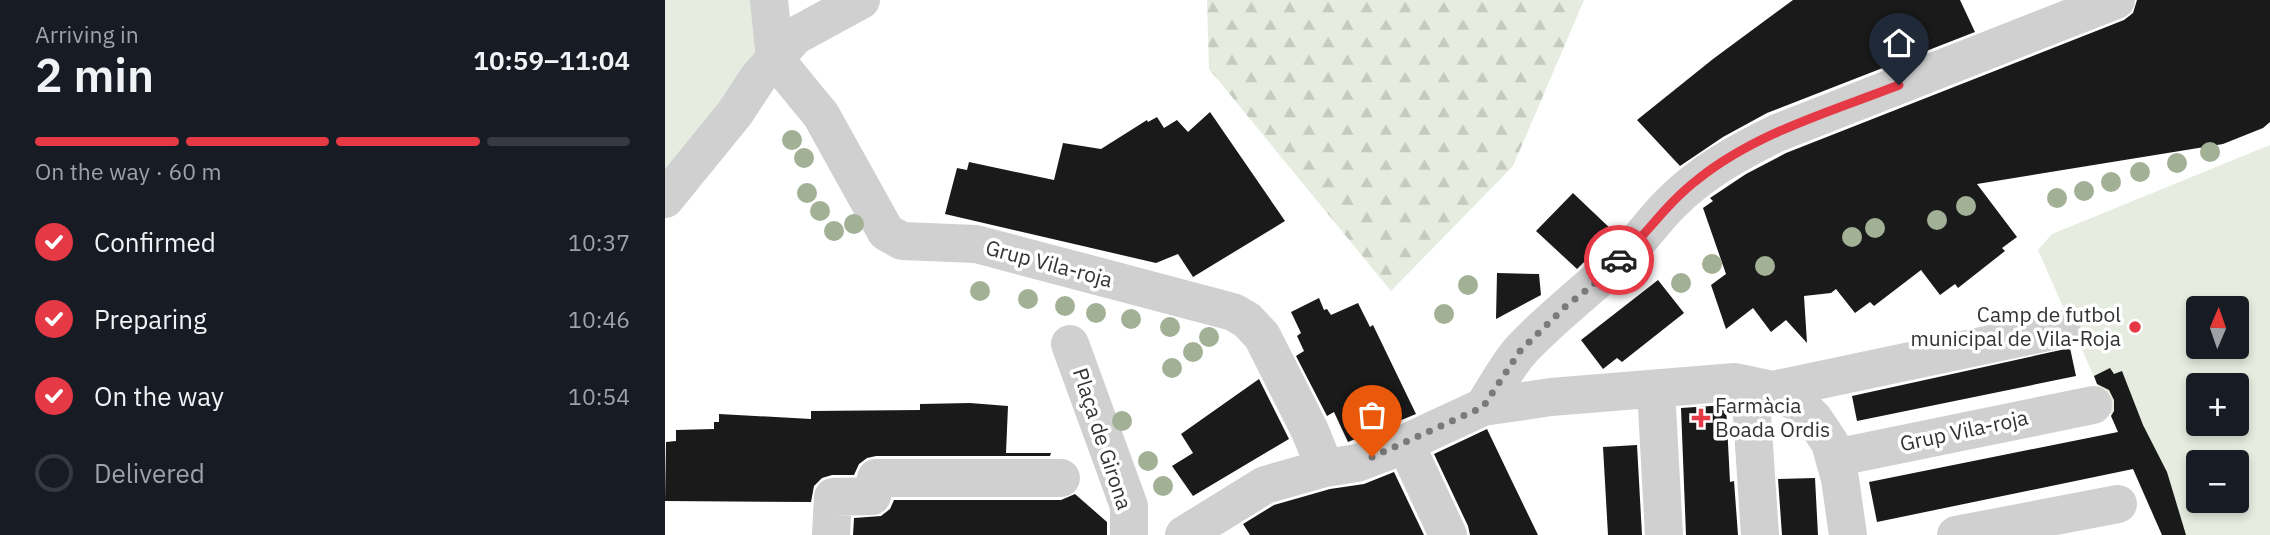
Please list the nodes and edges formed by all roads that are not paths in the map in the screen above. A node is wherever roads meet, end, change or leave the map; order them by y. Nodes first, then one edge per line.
1 (769, 0) edge
2 (861, 0) edge
3 (2116, 0) edge
4 (775, 59) junction
5 (665, 199) edge
6 (2062, 329) dead end
7 (1070, 344) dead end
8 (1762, 387) junction
9 (1655, 389) junction
10 (2093, 405) dead end
11 (1483, 407) junction
12 (1405, 443) junction
13 (1834, 458) junction
14 (1325, 468) junction
15 (1061, 478) dead end
16 (2118, 504) dead end
17 (831, 535) edge
18 (1129, 535) edge
19 (1184, 535) edge
20 (1448, 535) edge
21 (1664, 535) edge
22 (1760, 535) edge
23 (1848, 535) edge
24 (1956, 535) edge

1 - 4 street
2 - 4 street
3 - 11 street
4 - 5 street
4 - 14 street, Grup Vila-roja
6 - 8 street
7 - 18 street, Plaça de Girona
8 - 9 street
8 - 13 street
8 - 22 street
9 - 11 street
9 - 21 street
10 - 13 street, Grup Vila-roja
11 - 12 street
12 - 14 street
12 - 20 street
13 - 23 street
14 - 19 street
15 - 17 street
16 - 24 street

